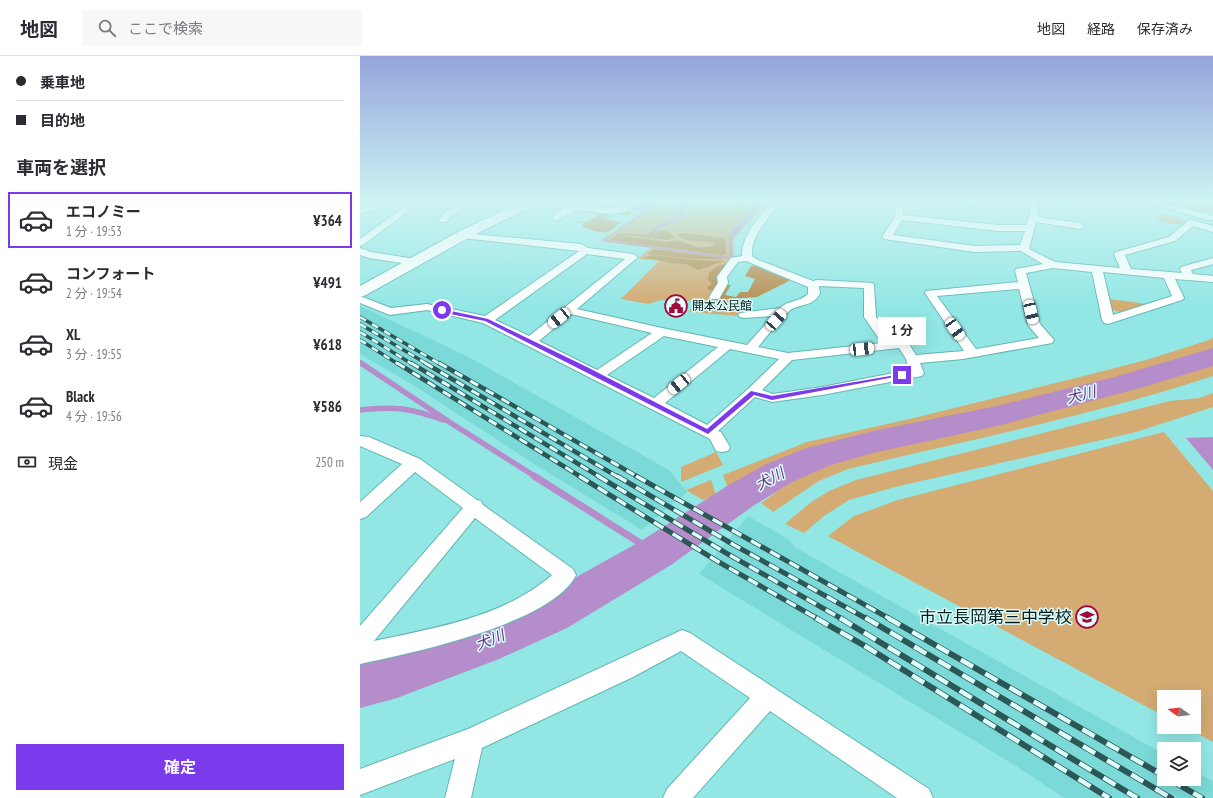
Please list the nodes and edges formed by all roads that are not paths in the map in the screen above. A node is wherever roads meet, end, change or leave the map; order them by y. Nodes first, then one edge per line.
1 (369, 237) edge
2 (461, 237) edge
3 (469, 237) edge
4 (752, 237) edge
5 (887, 237) edge
6 (1027, 237) edge
7 (1175, 237) edge
8 (360, 243) edge
9 (1024, 248) junction
10 (360, 251) edge
11 (585, 251) junction
12 (748, 258) junction
13 (1213, 261) edge
14 (415, 262) junction
15 (1053, 265) junction
16 (1097, 269) junction
17 (1127, 271) junction
18 (1168, 275) junction
19 (1190, 277) junction
20 (1213, 279) edge
21 (813, 285) junction
22 (1024, 285) junction
23 (363, 288) edge
24 (715, 296) dead end
25 (360, 299) edge
26 (569, 310) junction
27 (784, 311) junction
28 (744, 315) dead end
29 (486, 320) junction
30 (662, 332) junction
31 (531, 341) junction
32 (728, 345) junction
33 (891, 346) junction
34 (750, 349) junction
35 (972, 353) junction
36 (788, 357) junction
37 (912, 359) junction
38 (598, 375) junction
39 (753, 392) junction
40 (655, 404) junction
41 (708, 432) junction
42 (360, 441) edge
43 (722, 447) dead end
44 (414, 463) junction
45 (475, 506) junction
46 (360, 512) edge
47 (360, 642) edge
48 (360, 654) edge
49 (767, 697) junction
50 (472, 740) junction
51 (360, 782) edge
52 (458, 798) edge
53 (676, 798) edge
54 (920, 798) edge

1 - 8 street
2 - 14 main road
3 - 11 street
4 - 12 street
5 - 9 street
6 - 9 street
7 - 17 street
9 - 15 street
10 - 14 street
11 - 26 street
11 - 29 street
12 - 21 street
12 - 24 street
13 - 19 street
14 - 23 main road
15 - 16 street
15 - 22 street
16 - 17 street
16 - 18 street
17 - 18 street
18 - 19 street
19 - 20 street
21 - 27 street
21 - 33 street
22 - 35 street
22 - 35 street
25 - 29 street
26 - 30 street
26 - 31 street
27 - 28 street
27 - 34 street
29 - 31 street
30 - 32 street
30 - 38 street
31 - 38 street
32 - 34 street
32 - 40 street
33 - 36 street
33 - 37 street
34 - 36 street
35 - 37 street
36 - 39 street
37 - 39 street
38 - 40 street
39 - 41 street
40 - 41 street
41 - 43 street
42 - 44 street
44 - 45 street
44 - 46 street
45 - 47 street
45 - 48 street
49 - 50 street
49 - 53 street
49 - 54 street
50 - 51 street
50 - 52 street

